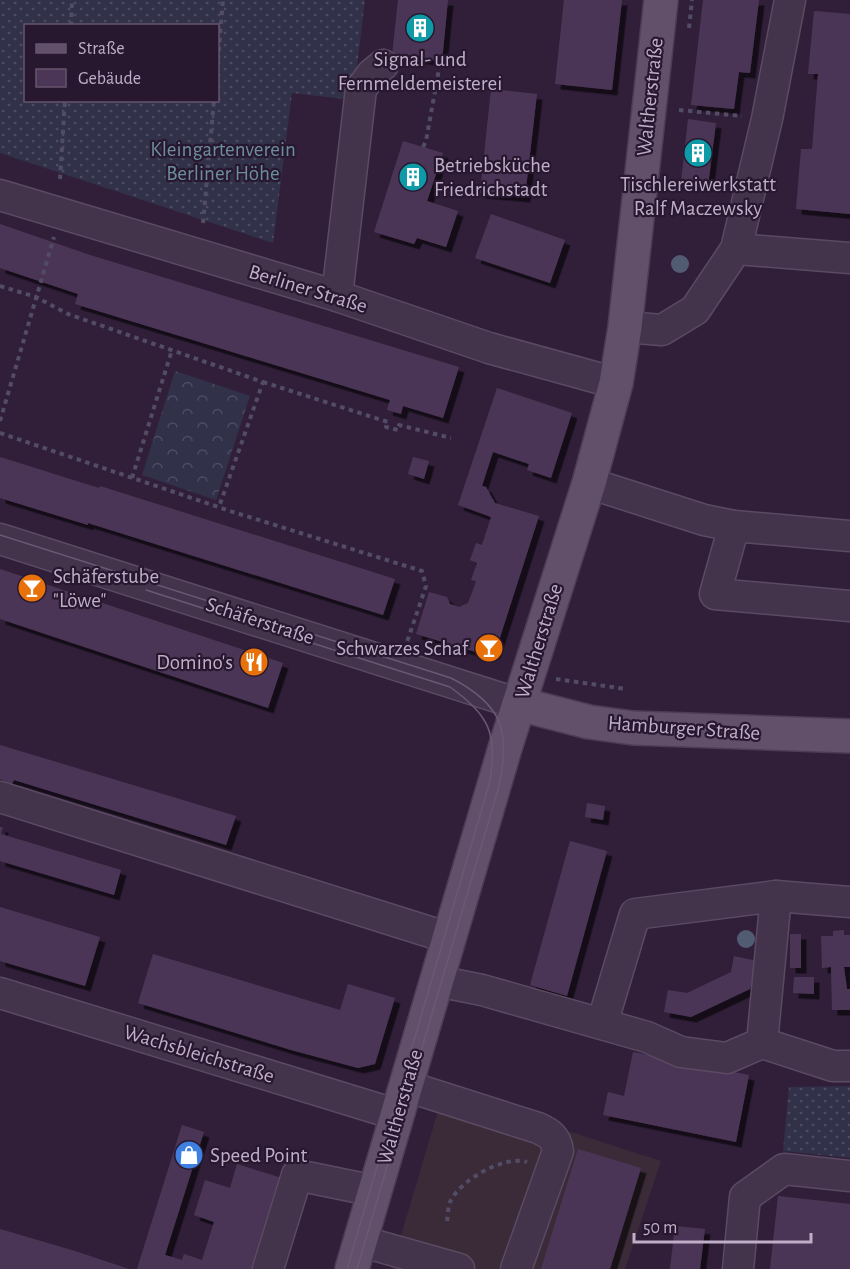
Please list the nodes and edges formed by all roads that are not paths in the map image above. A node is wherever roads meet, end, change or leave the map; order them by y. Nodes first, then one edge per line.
1 (661, 0) edge
2 (790, 0) edge
3 (383, 65) dead end
4 (0, 195) edge
5 (736, 249) junction
6 (850, 258) edge
7 (337, 296) junction
8 (625, 327) junction
9 (616, 383) junction
10 (589, 483) junction
11 (734, 526) junction
12 (850, 536) edge
13 (0, 539) edge
14 (850, 606) edge
15 (519, 704) junction
16 (850, 736) edge
17 (0, 797) edge
18 (776, 896) junction
19 (850, 902) edge
20 (449, 939) junction
21 (437, 981) junction
22 (0, 993) edge
23 (602, 1024) junction
24 (762, 1043) junction
25 (850, 1066) edge
26 (402, 1101) junction
27 (850, 1176) edge
28 (375, 1191) junction
29 (356, 1255) edge
30 (268, 1269) edge
31 (459, 1269) edge
32 (516, 1269) edge
33 (738, 1269) edge

1 - 8 main road, Waltherstraße
2 - 5 street
3 - 7 street
4 - 7 street, Berliner Straße
5 - 6 street
5 - 8 street
7 - 9 street, Berliner Straße
8 - 9 main road, Waltherstraße
9 - 10 main road, Waltherstraße
10 - 11 street
10 - 15 main road, Waltherstraße
11 - 12 street
11 - 14 street
13 - 15 street, Schäferstraße
15 - 16 main road, Hamburger Straße
15 - 20 main road, Waltherstraße
17 - 20 street
18 - 19 street
18 - 23 street
18 - 24 street
20 - 21 main road, Waltherstraße
21 - 23 street
21 - 26 main road, Waltherstraße
22 - 26 street, Wachsbleichstraße
23 - 24 street
24 - 25 street
26 - 28 main road, Waltherstraße
26 - 32 street, Wachsbleichstraße
27 - 33 street
28 - 29 main road, Waltherstraße
28 - 30 street
29 - 31 street

